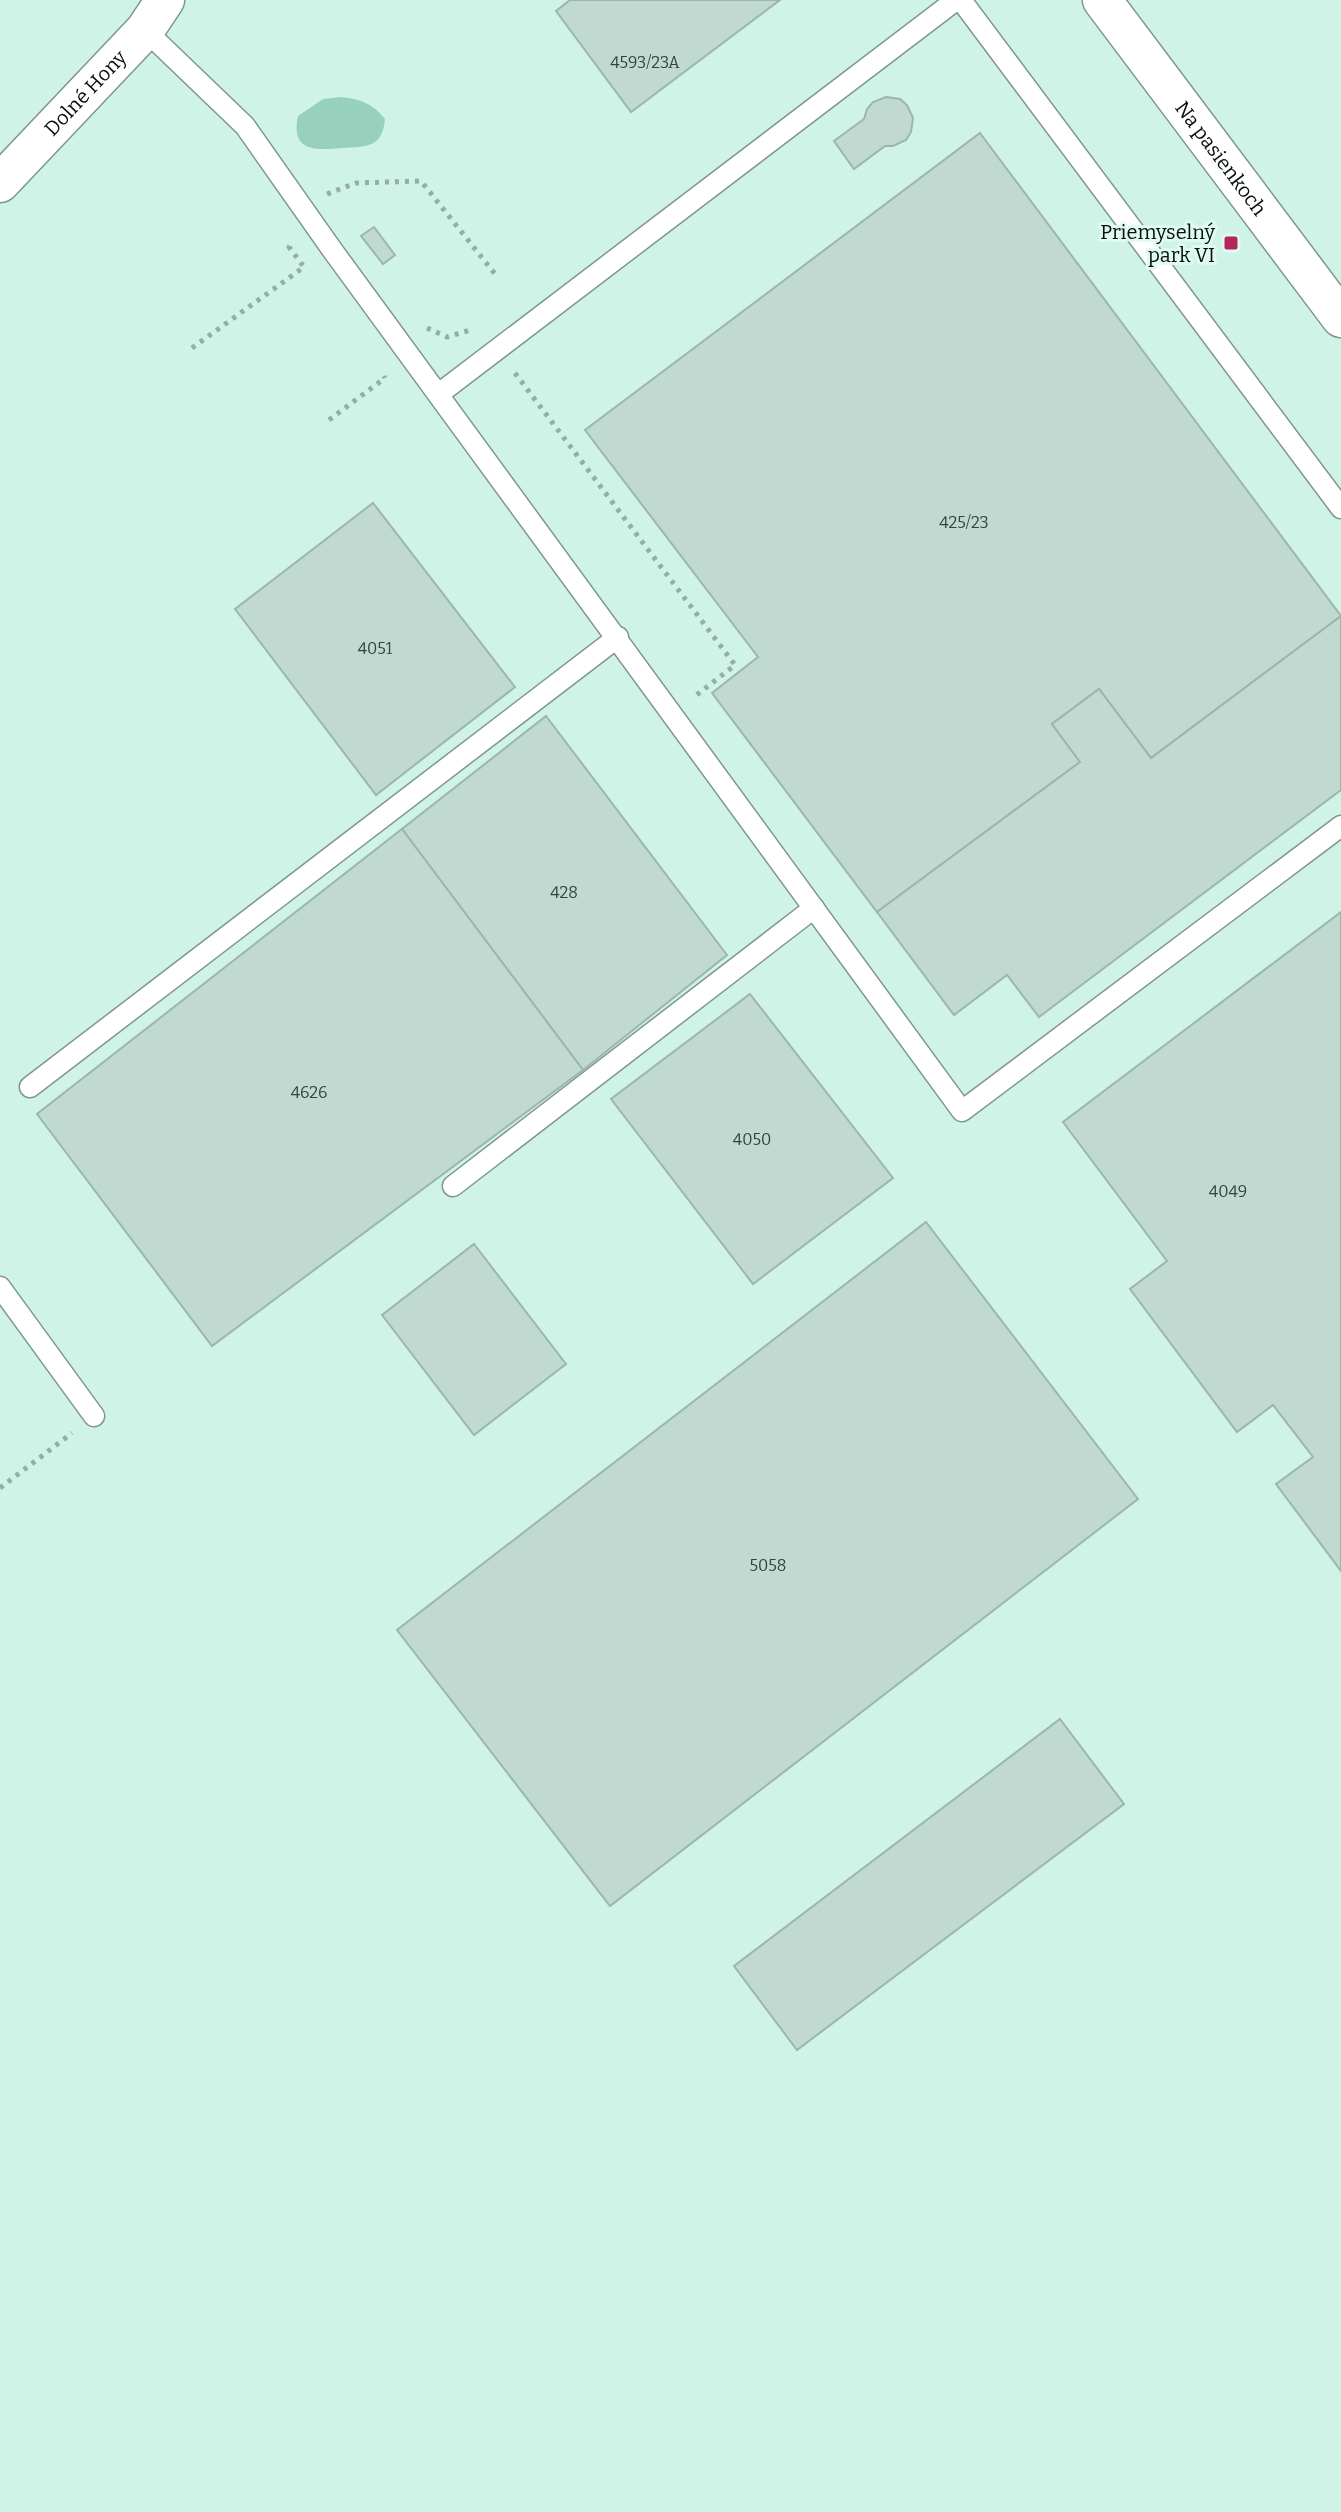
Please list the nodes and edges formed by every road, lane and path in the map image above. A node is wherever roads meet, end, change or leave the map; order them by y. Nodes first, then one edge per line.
1 (959, 0) edge
2 (1102, 0) edge
3 (155, 15) edge
4 (0, 183) edge
5 (316, 227) junction
6 (495, 274) dead end
7 (1341, 318) edge
8 (423, 326) dead end
9 (192, 348) dead end
10 (497, 349) junction
11 (377, 366) dead end
12 (440, 393) junction
13 (329, 420) dead end
14 (1341, 508) edge
15 (618, 637) junction
16 (673, 713) junction
17 (1341, 826) edge
18 (814, 908) junction
19 (30, 1087) dead end
20 (453, 1186) dead end
21 (0, 1287) edge
22 (94, 1416) joint
23 (0, 1488) edge

1 - 10 lane
1 - 14 lane
2 - 7 street, Na pasienkoch
3 - 4 street, Dolné Hony
3 - 5 lane
5 - 6 path
5 - 9 path
5 - 12 lane
8 - 10 path
10 - 12 lane
10 - 16 path
11 - 13 path
12 - 15 lane
15 - 16 lane
15 - 19 lane
16 - 18 lane
17 - 18 lane
18 - 20 lane
21 - 22 lane
22 - 23 path

